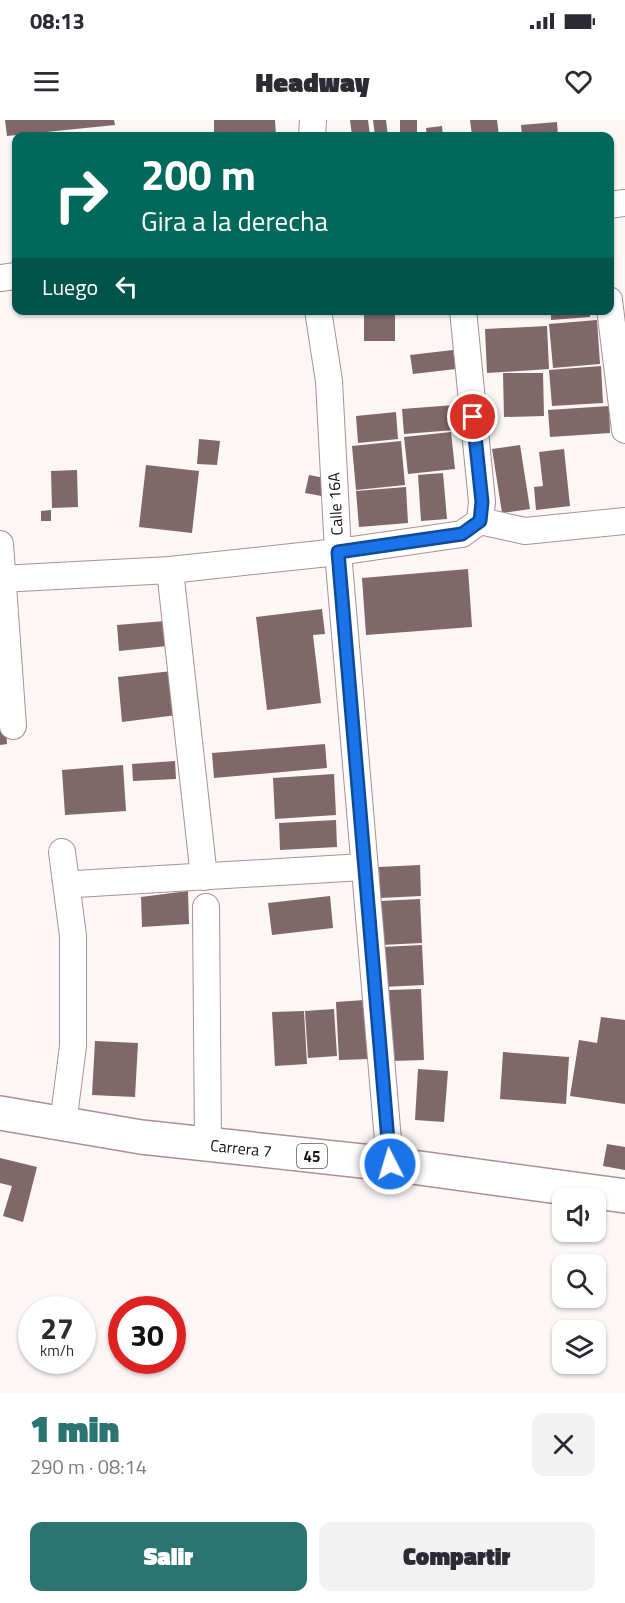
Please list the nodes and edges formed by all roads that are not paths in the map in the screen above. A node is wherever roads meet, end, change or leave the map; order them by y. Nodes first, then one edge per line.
1 (319, 315) edge
2 (463, 315) edge
3 (611, 315) edge
4 (625, 430) edge
5 (480, 521) junction
6 (625, 521) edge
7 (0, 544) edge
8 (338, 552) junction
9 (170, 570) junction
10 (2, 579) edge
11 (13, 726) dead end
12 (62, 852) dead end
13 (363, 867) junction
14 (204, 877) junction
15 (76, 884) dead end
16 (206, 907) dead end
17 (0, 1113) edge
18 (63, 1124) junction
19 (208, 1144) junction
20 (390, 1164) junction
21 (625, 1196) edge

1 - 8 street, Calle 16A
2 - 5 street
3 - 4 street
5 - 6 street
5 - 8 street
7 - 10 street
8 - 9 street
8 - 13 street, Calle 16A
9 - 10 street
9 - 14 street
10 - 11 street
12 - 18 street
13 - 14 street
13 - 20 street, Calle 16A
14 - 15 street
16 - 19 street
17 - 18 main road, Carrera 7 / 45
18 - 19 main road, Carrera 7 / 45
19 - 20 main road, Carrera 7 / 45
20 - 21 main road, Carrera 7 / 45

